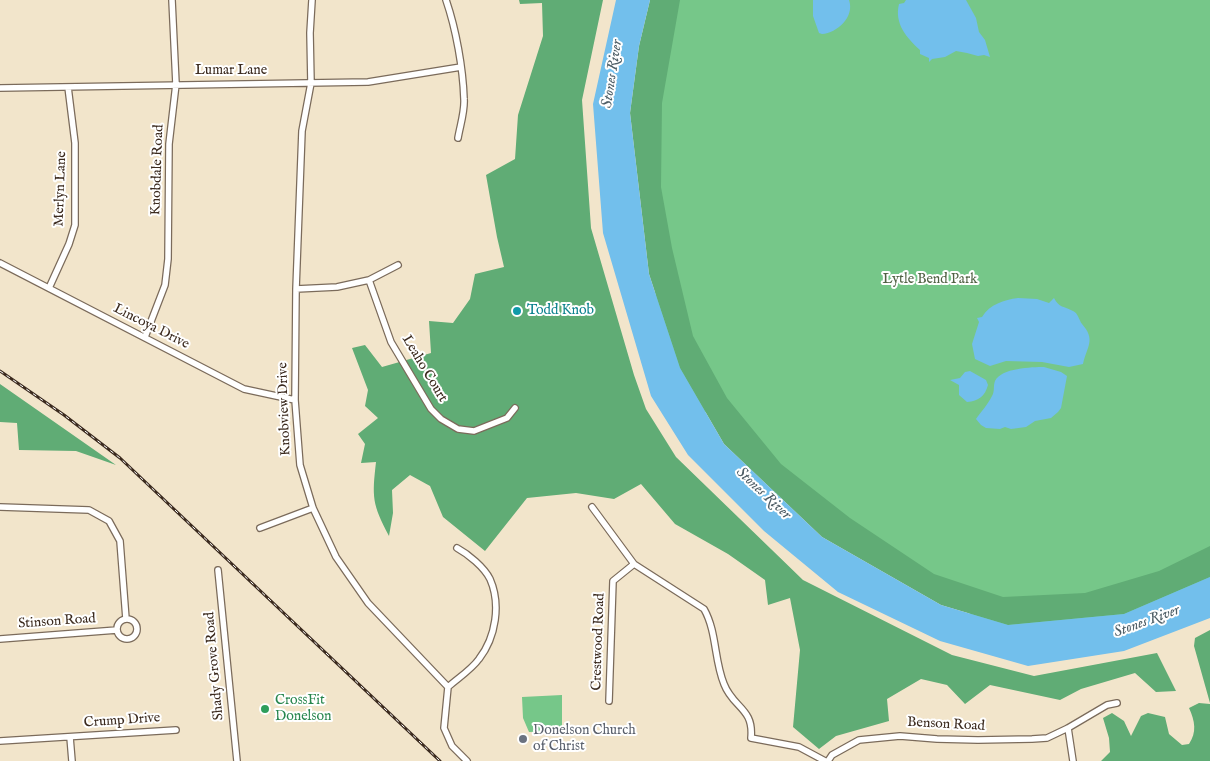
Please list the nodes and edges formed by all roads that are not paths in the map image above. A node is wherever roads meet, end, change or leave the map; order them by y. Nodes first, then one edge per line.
1 (172, 0) edge
2 (312, 0) edge
3 (446, 0) edge
4 (461, 67) junction
5 (311, 82) junction
6 (176, 84) junction
7 (68, 87) junction
8 (0, 88) edge
9 (458, 138) dead end
10 (0, 263) edge
11 (398, 265) dead end
12 (369, 280) junction
13 (49, 288) junction
14 (296, 289) junction
15 (145, 337) junction
16 (295, 400) junction
17 (515, 408) dead end
18 (592, 506) dead end
19 (0, 507) edge
20 (313, 508) junction
21 (260, 528) dead end
22 (457, 548) dead end
23 (634, 564) junction
24 (218, 570) dead end
25 (126, 619) junction
26 (117, 630) junction
27 (0, 639) edge
28 (448, 687) junction
29 (609, 701) dead end
30 (1117, 703) dead end
31 (1068, 728) junction
32 (176, 730) dead end
33 (70, 737) junction
34 (0, 741) edge
35 (72, 761) edge
36 (237, 761) edge
37 (467, 761) edge
38 (827, 761) edge
39 (1073, 761) edge

1 - 6 street, Knobdale Road
2 - 5 street, Knobview Drive
3 - 4 street
4 - 5 street, Lumar Lane
4 - 9 street
5 - 6 street, Lumar Lane
5 - 14 street, Knobview Drive
6 - 7 street, Lumar Lane
6 - 15 street, Knobdale Road
7 - 8 street, Lumar Lane
7 - 13 street, Merlyn Lane
10 - 13 street, Lincoya Drive
11 - 12 street
12 - 14 street
12 - 17 street, Leaho Court
13 - 15 street, Lincoya Drive
14 - 16 street, Knobview Drive
15 - 16 street, Lincoya Drive
16 - 20 street, Knobview Drive
18 - 23 street
19 - 25 street
20 - 21 street
20 - 28 street, Knobview Drive
22 - 28 street
23 - 29 street, Crestwood Road
23 - 38 street
24 - 36 street, Shady Grove Road
25 - 26 street
25 - 26 street
26 - 27 street, Stinson Road
28 - 37 street
30 - 31 street, Benson Road
31 - 38 street, Benson Road
31 - 39 street
32 - 33 street, Crump Drive
33 - 34 street, Crump Drive
33 - 35 street

